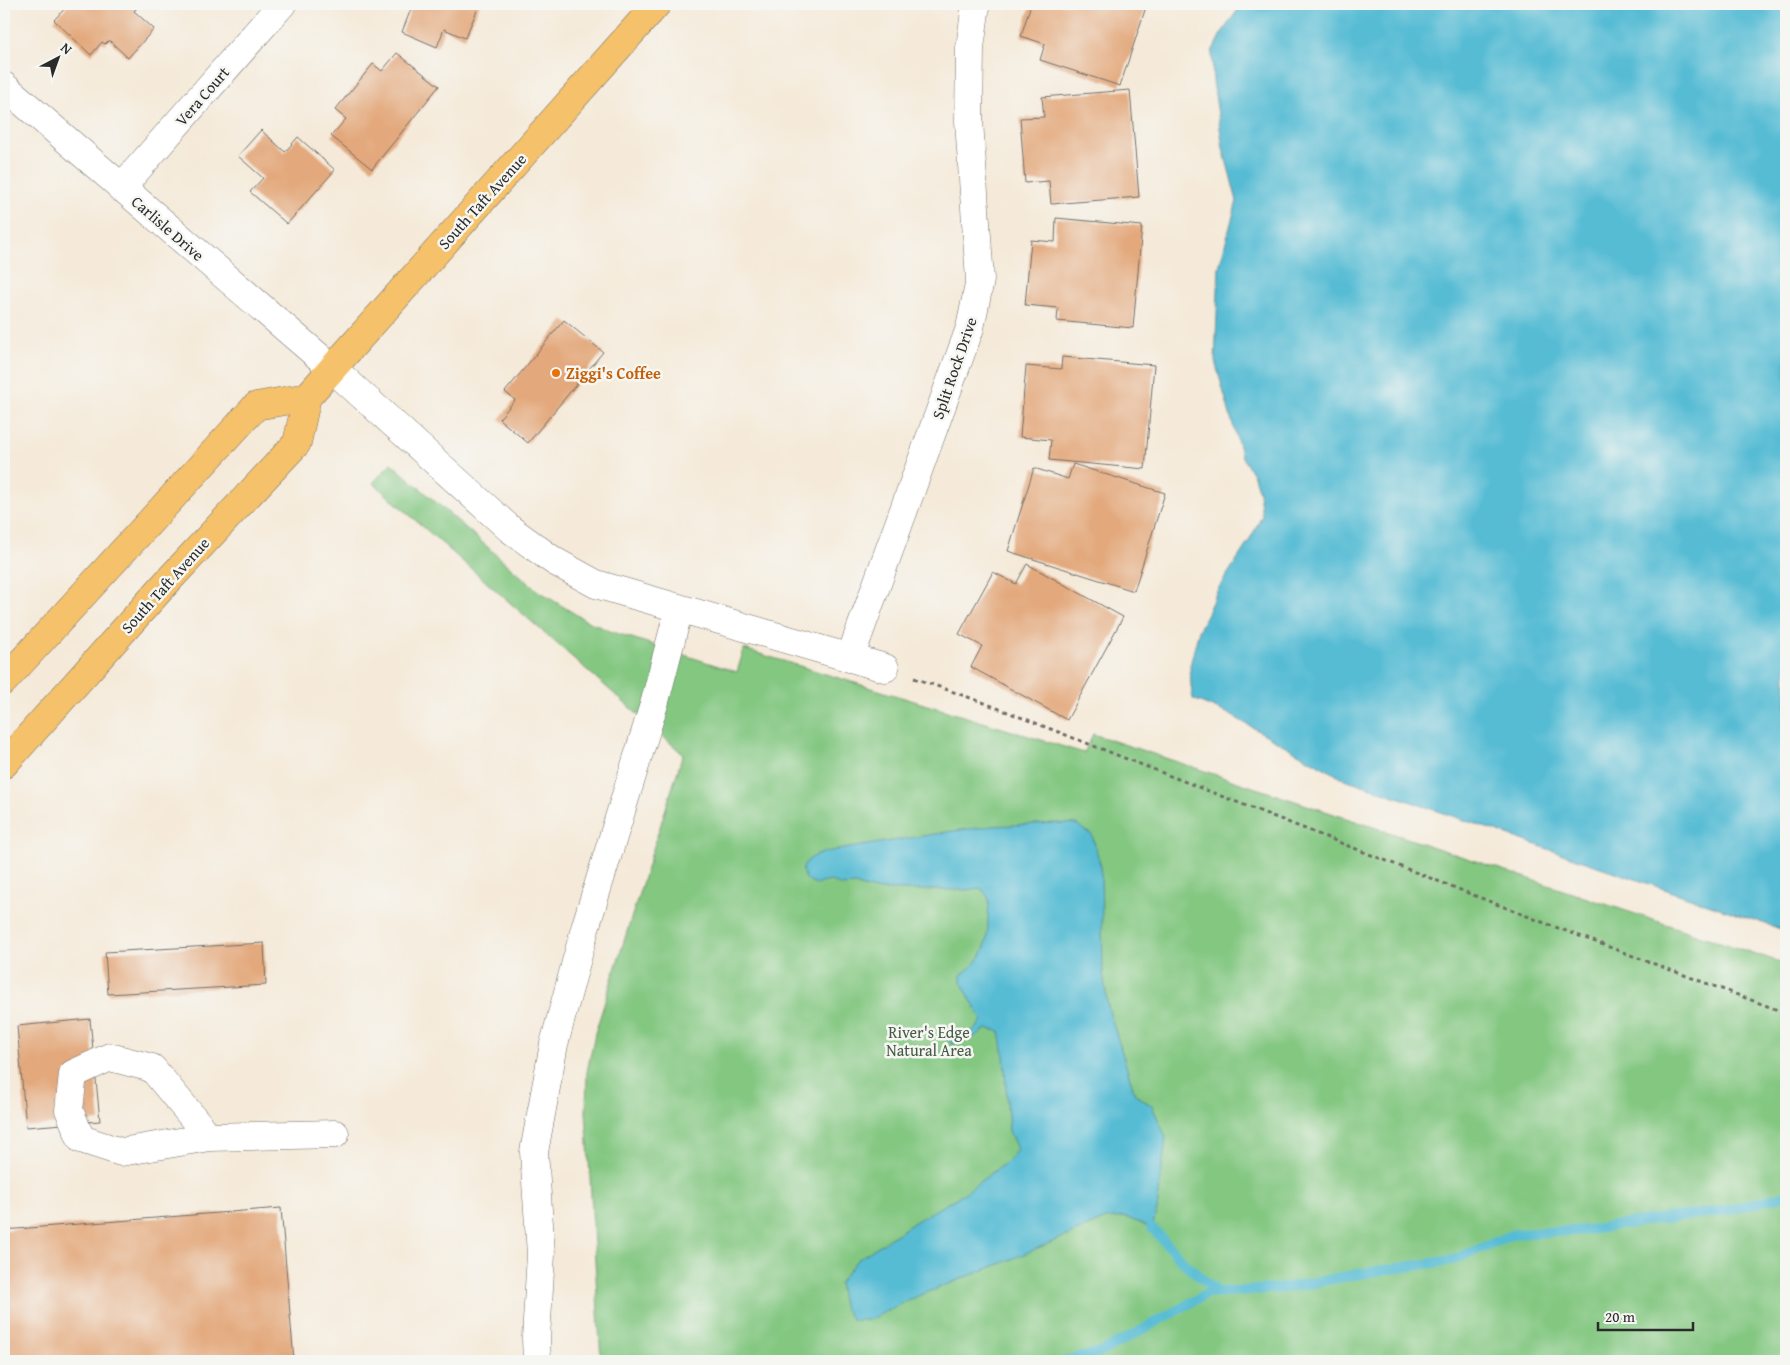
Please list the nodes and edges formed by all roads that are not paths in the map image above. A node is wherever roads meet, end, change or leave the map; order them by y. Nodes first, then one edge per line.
1 (282, 4) edge
2 (657, 4) edge
3 (976, 4) edge
4 (4, 86) edge
5 (121, 188) junction
6 (333, 369) junction
7 (307, 397) junction
8 (679, 610) junction
9 (850, 658) junction
10 (885, 668) road end
11 (4, 681) edge
12 (4, 764) edge
13 (335, 1134) dead end
14 (209, 1137) junction
15 (537, 1361) edge

1 - 5 street, Vera Court
2 - 6 main road, South Taft Avenue
3 - 9 street, Split Rock Drive
4 - 5 street, Carlisle Drive
5 - 6 street, Carlisle Drive
6 - 7 main road, South Taft Avenue
6 - 8 street, Carlisle Drive
7 - 11 main road
7 - 12 main road, South Taft Avenue
8 - 9 street, Carlisle Drive
8 - 15 street
9 - 10 street, Carlisle Drive
13 - 14 street
14 - 14 street

